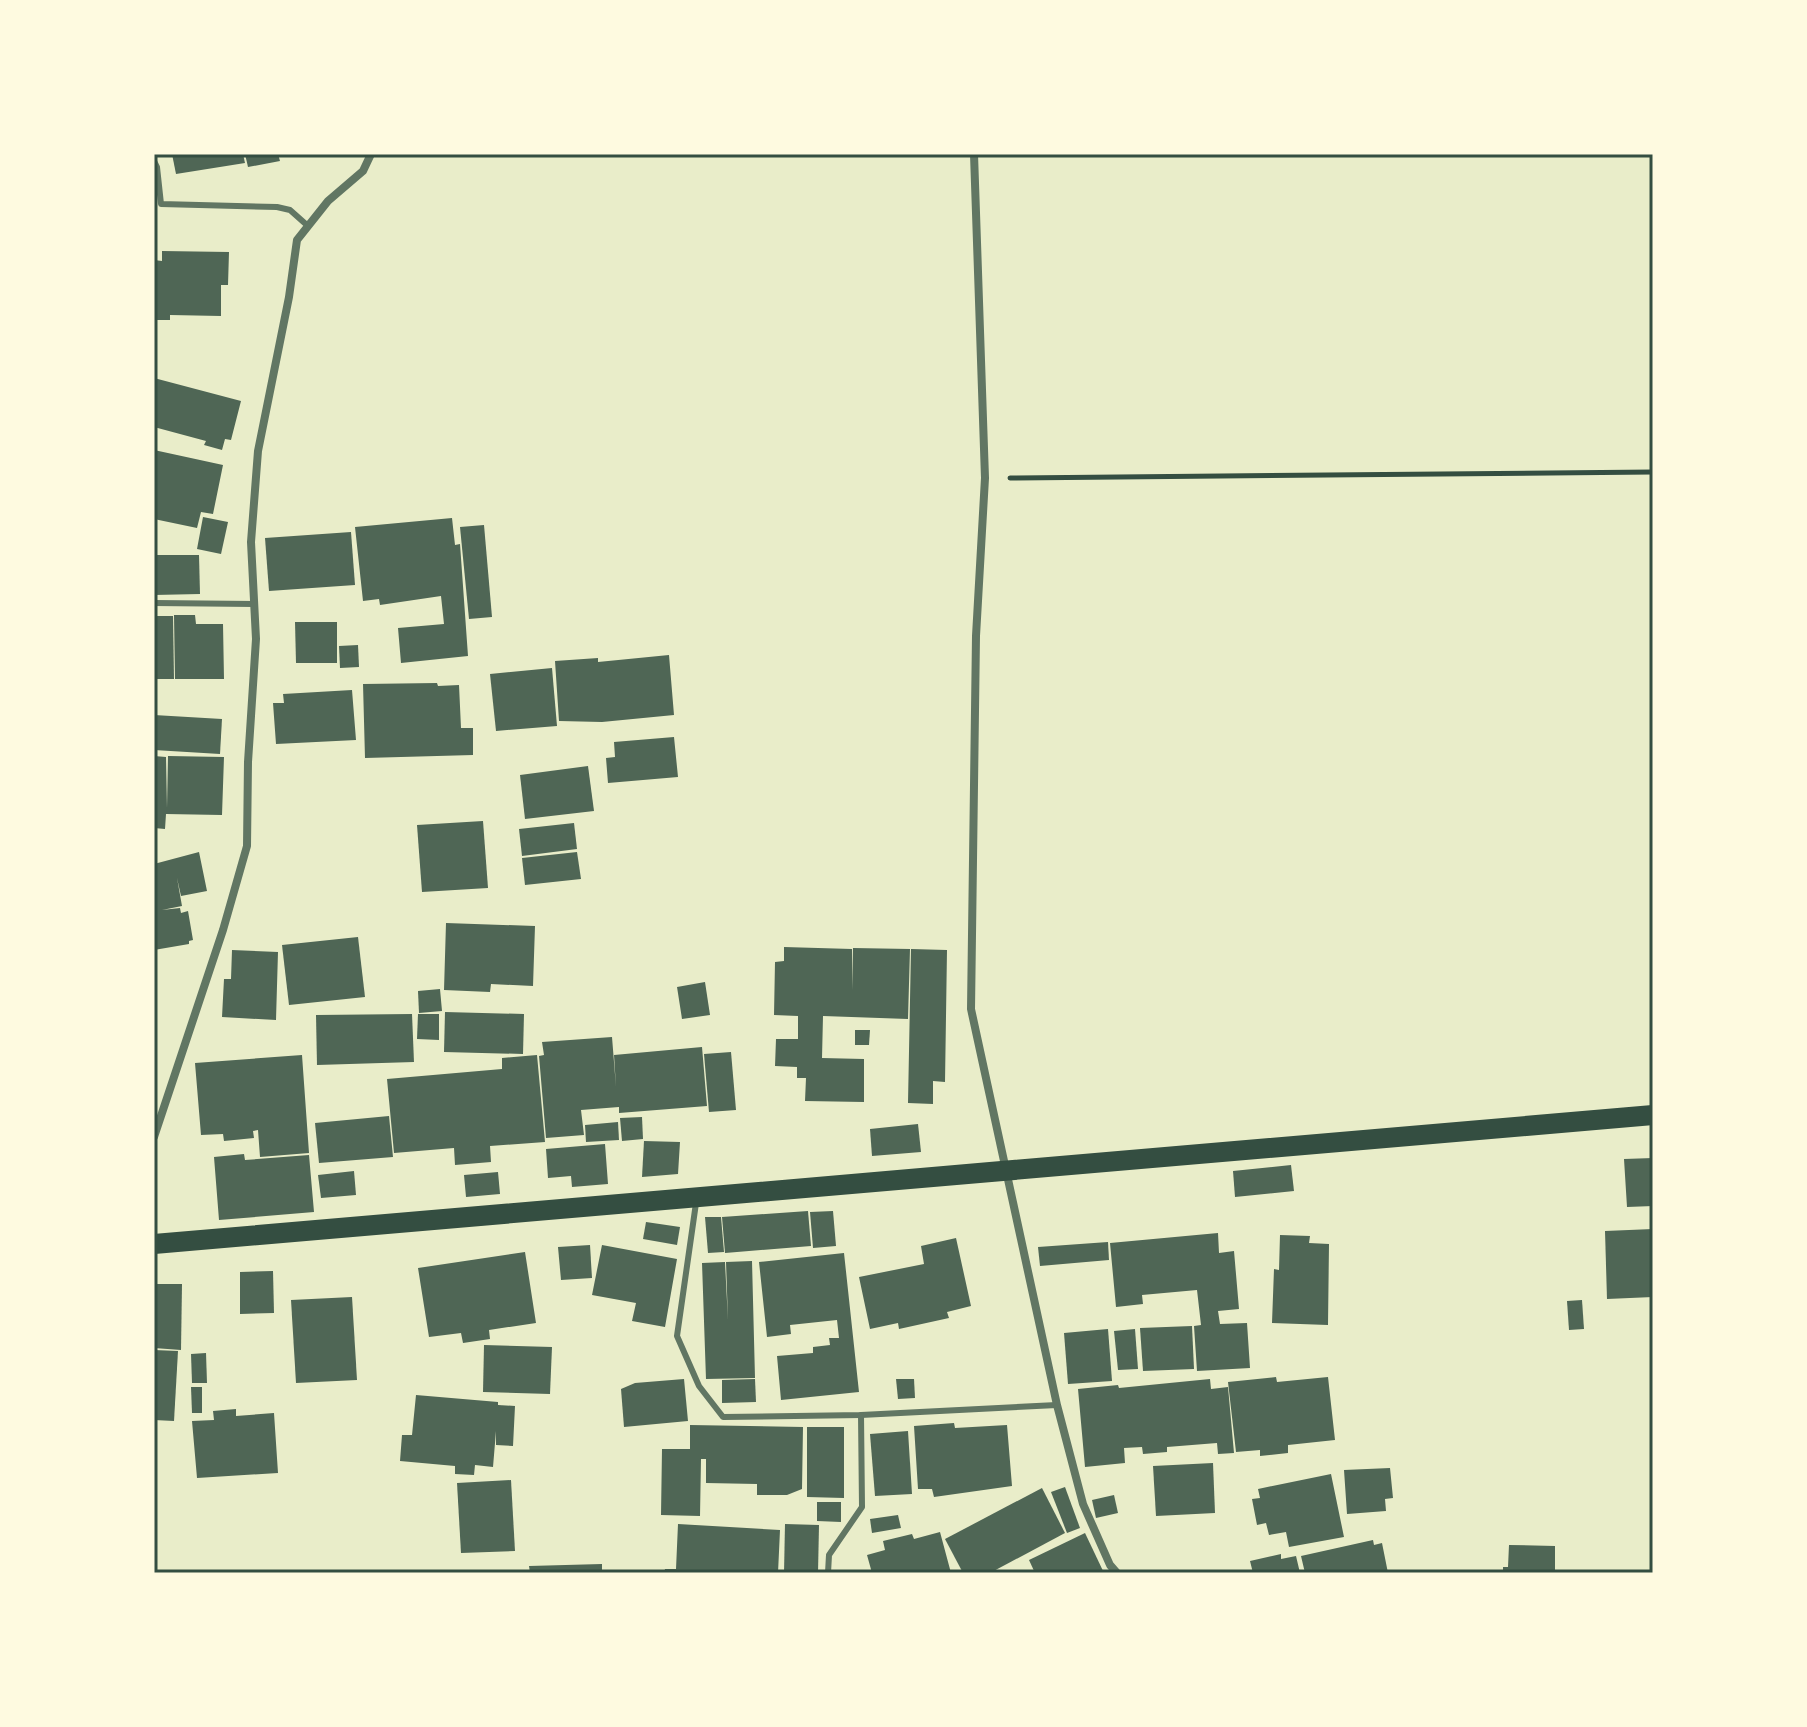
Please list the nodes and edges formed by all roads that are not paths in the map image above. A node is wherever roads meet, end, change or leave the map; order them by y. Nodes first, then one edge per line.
1 (371, 154) edge
2 (974, 154) edge
3 (154, 161) edge
4 (308, 226) junction
5 (154, 603) edge
6 (254, 604) junction
7 (1653, 1115) edge
8 (154, 1137) edge
9 (1006, 1172) junction
10 (696, 1199) junction
11 (154, 1244) edge
12 (1057, 1405) junction
13 (861, 1415) junction
14 (455, 1573) edge
15 (473, 1573) edge
16 (828, 1573) edge
17 (1117, 1573) edge

1 - 4 street
2 - 9 street
3 - 4 lane
4 - 6 street
5 - 6 lane
6 - 8 street
7 - 9 main road
9 - 10 main road
9 - 12 street
10 - 11 main road
10 - 13 lane
12 - 13 lane
12 - 17 street
13 - 16 lane
14 - 15 lane

